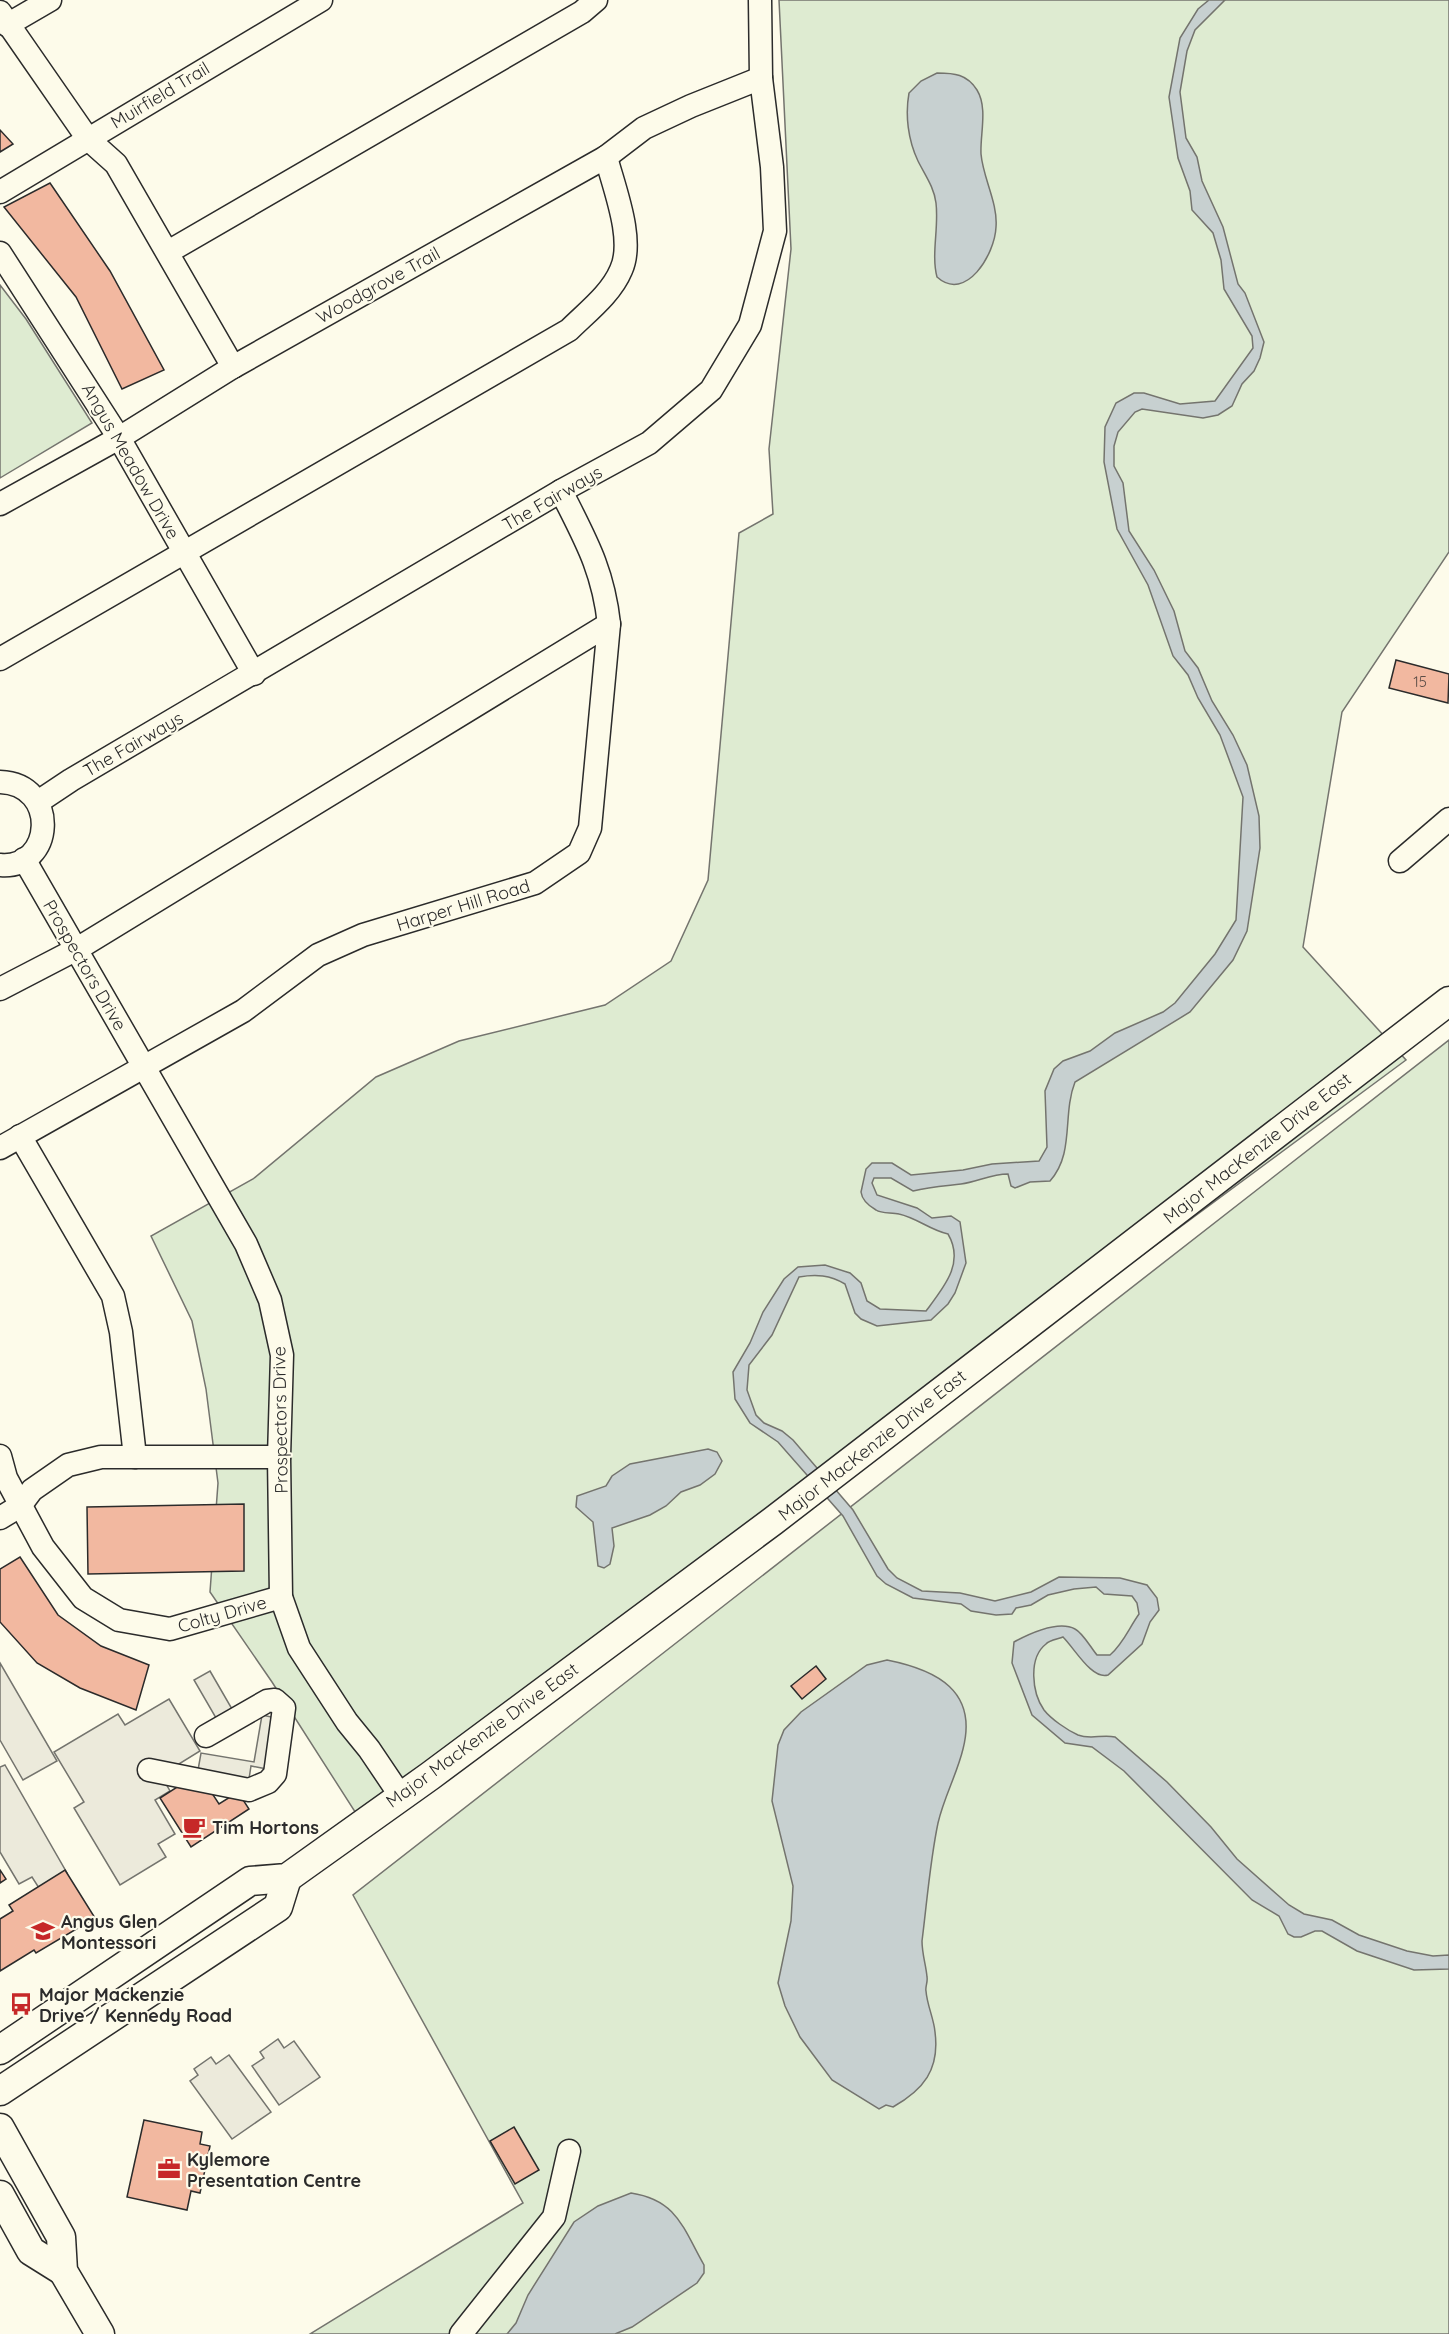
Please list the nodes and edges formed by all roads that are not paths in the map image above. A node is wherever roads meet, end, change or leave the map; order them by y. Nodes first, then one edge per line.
1 (50, 0) edge
2 (321, 0) edge
3 (596, 0) edge
4 (760, 0) edge
5 (4, 19) edge
6 (761, 78) junction
7 (88, 138) junction
8 (606, 157) junction
9 (0, 192) edge
10 (168, 252) junction
11 (0, 253) edge
12 (233, 367) junction
13 (119, 438) junction
14 (561, 491) junction
15 (0, 504) edge
16 (184, 554) junction
17 (609, 624) junction
18 (0, 659) edge
19 (254, 674) junction
20 (0, 782) edge
21 (38, 802) junction
22 (1449, 819) edge
23 (24, 859) junction
24 (1400, 861) dead end
25 (0, 865) edge
26 (78, 949) junction
27 (0, 989) edge
28 (1449, 1001) edge
29 (145, 1068) junction
30 (20, 1136) junction
31 (0, 1148) edge
32 (0, 1456) edge
33 (135, 1457) junction
34 (279, 1457) junction
35 (20, 1506) junction
36 (0, 1518) edge
37 (281, 1597) junction
38 (206, 1736) dead end
39 (149, 1770) dead end
40 (400, 1795) junction
41 (287, 1878) junction
42 (0, 2050) edge
43 (0, 2091) edge
44 (0, 2128) edge
45 (569, 2151) dead end
46 (0, 2195) edge
47 (63, 2271) junction
48 (100, 2334) edge
49 (461, 2334) edge

1 - 5 street
2 - 7 street, Muirfield Trail
3 - 10 street
4 - 6 street, The Fairways
5 - 7 street
6 - 8 street, Woodgrove Trail
6 - 14 street, The Fairways
7 - 9 street, Muirfield Trail
7 - 10 street
8 - 12 street, Woodgrove Trail
8 - 16 street
10 - 12 street
11 - 13 street, Angus Meadow Drive
12 - 13 street, Woodgrove Trail
13 - 15 street, Woodgrove Trail
13 - 16 street, Angus Meadow Drive
14 - 17 street, Harper Hill Road
14 - 19 street, The Fairways
16 - 18 street
16 - 19 street, Angus Meadow Drive
17 - 26 street
17 - 29 street, Harper Hill Road
19 - 21 street, The Fairways
20 - 21 street
21 - 23 street
22 - 24 street
23 - 25 street
23 - 26 street, Prospectors Drive
26 - 27 street
26 - 29 street, Prospectors Drive
28 - 40 main road, Major MacKenzie Drive East
29 - 30 street, Harper Hill Road
29 - 34 street, Prospectors Drive
30 - 31 street, Harper Hill Road
30 - 33 street
32 - 35 street, Colty Drive
33 - 34 street
33 - 35 street
34 - 37 street, Prospectors Drive
35 - 36 street
35 - 37 street, Colty Drive
37 - 40 street, Prospectors Drive
38 - 39 street
40 - 41 main road, Major MacKenzie Drive East
41 - 42 main road
41 - 43 main road
44 - 47 main road
45 - 49 street
46 - 47 main road
47 - 48 main road

